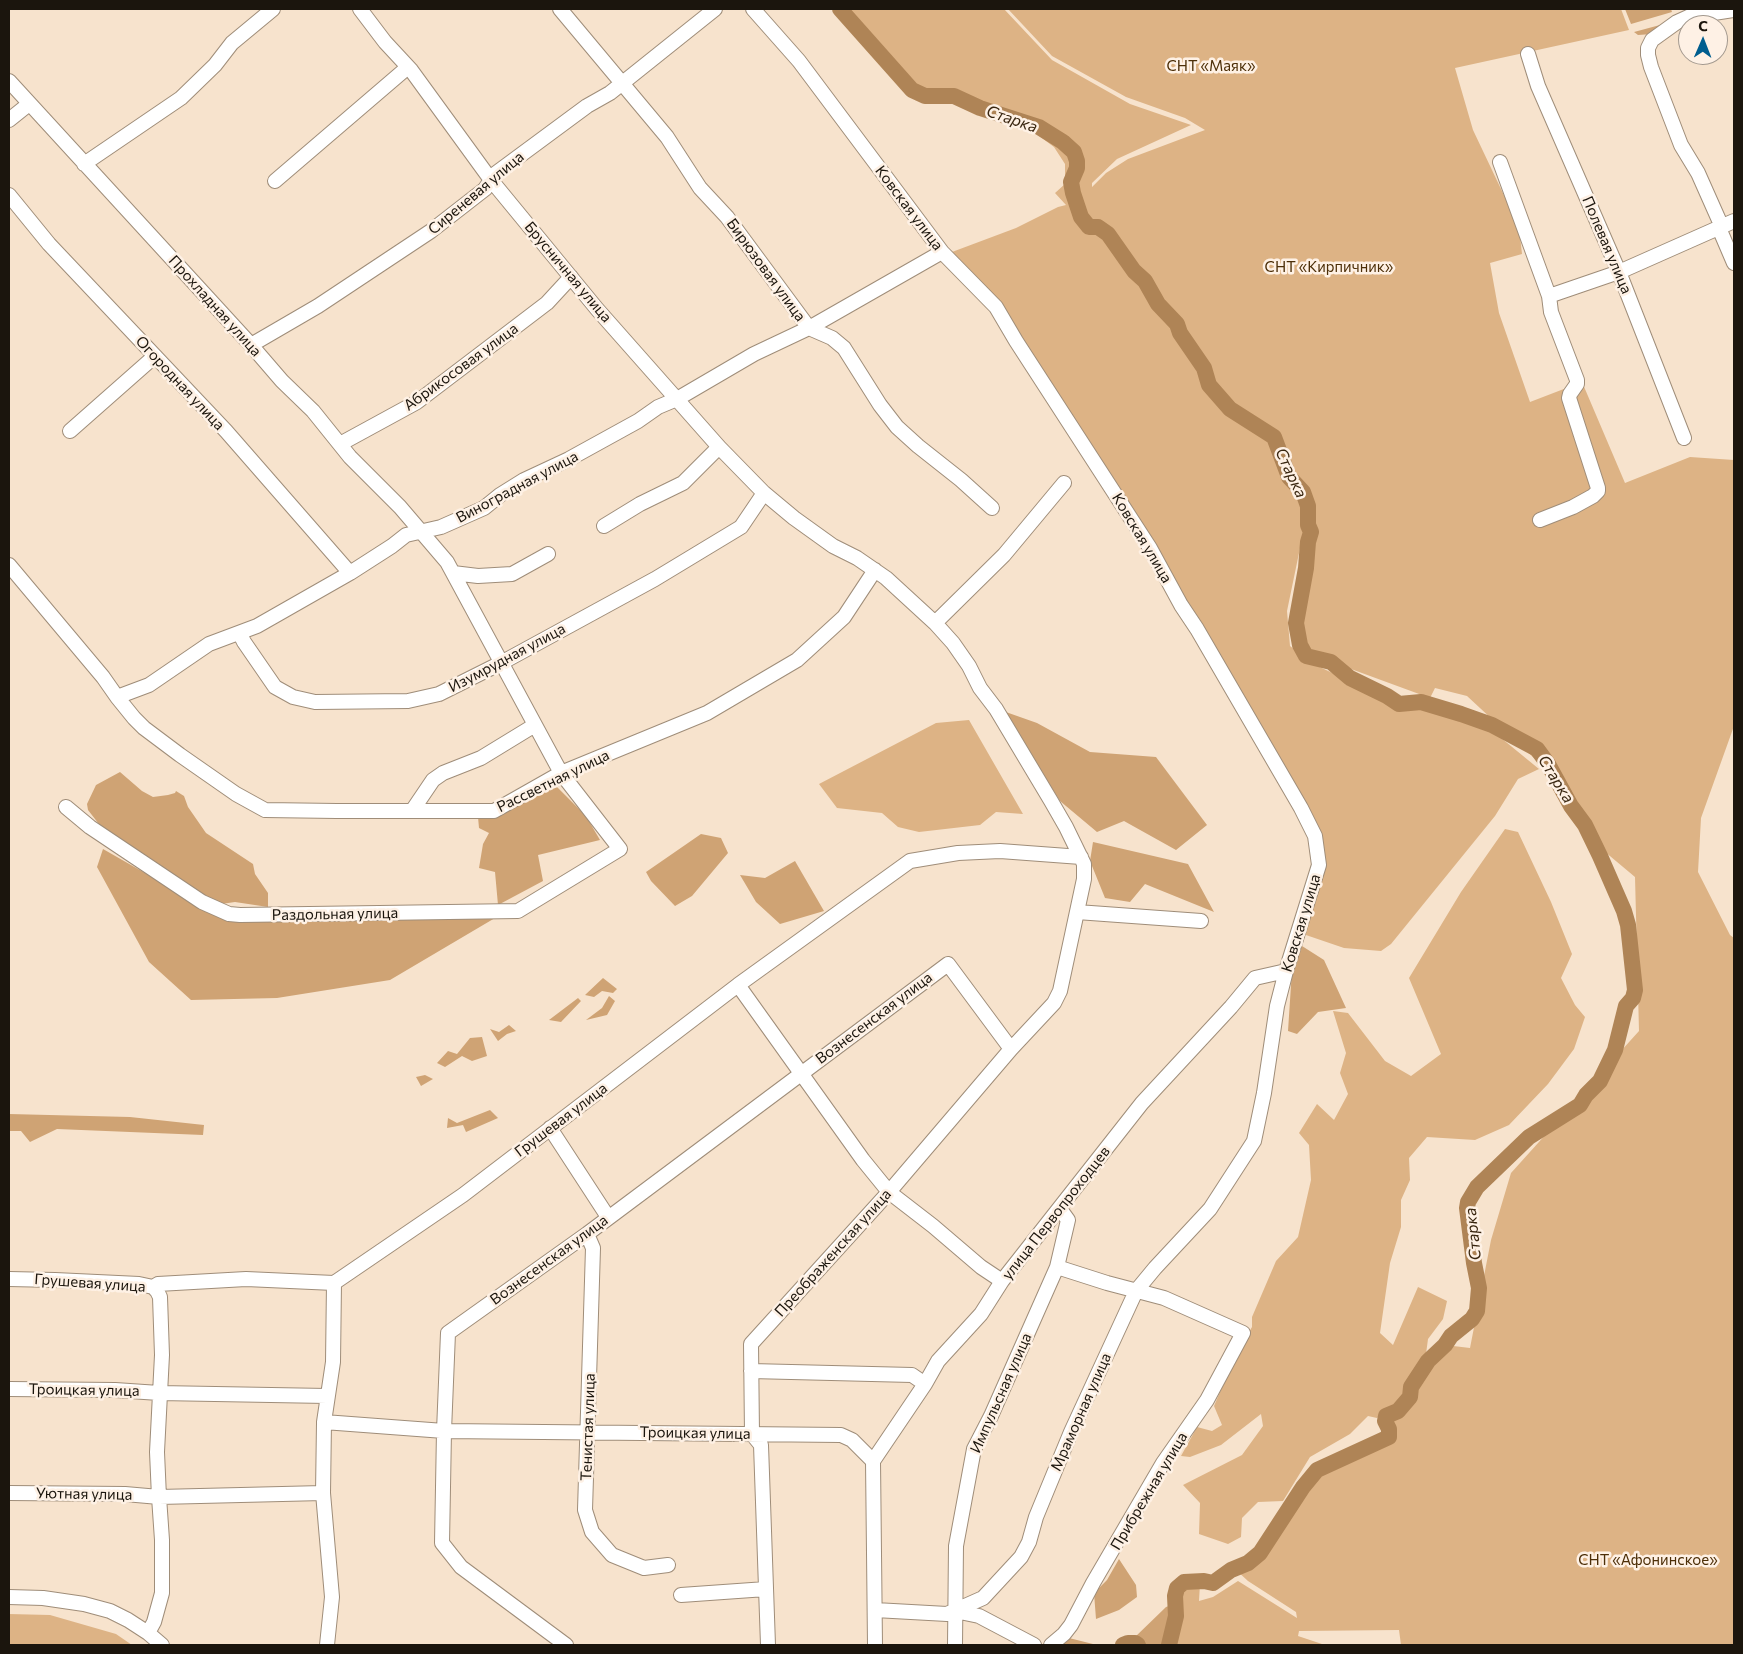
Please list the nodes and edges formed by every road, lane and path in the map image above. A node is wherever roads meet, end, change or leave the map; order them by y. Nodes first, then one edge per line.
1 (273, 9) edge
2 (360, 9) edge
3 (560, 9) edge
4 (715, 9) edge
5 (753, 9) edge
6 (1732, 10) edge
7 (1690, 13) edge
8 (1528, 54) dead end
9 (408, 67) junction
10 (9, 81) edge
11 (622, 83) junction
12 (29, 104) junction
13 (9, 120) edge
14 (1500, 162) dead end
15 (84, 164) junction
16 (491, 180) junction
17 (275, 181) dead end
18 (9, 195) edge
19 (1725, 225) edge
20 (942, 252) junction
21 (1734, 263) edge
22 (1619, 272) junction
23 (571, 277) junction
24 (1549, 296) junction
25 (809, 328) junction
26 (251, 345) junction
27 (155, 356) junction
28 (677, 399) junction
29 (70, 431) dead end
30 (1684, 438) dead end
31 (340, 444) junction
32 (720, 447) junction
33 (1064, 483) dead end
34 (764, 493) junction
35 (992, 508) dead end
36 (1540, 520) dead end
37 (604, 526) dead end
38 (420, 531) junction
39 (548, 554) dead end
40 (9, 565) edge
41 (875, 570) junction
42 (350, 573) junction
43 (453, 573) junction
44 (936, 623) junction
45 (240, 634) junction
46 (501, 663) junction
47 (117, 697) junction
48 (535, 725) junction
49 (561, 773) junction
50 (66, 806) dead end
51 (412, 811) junction
52 (620, 849) joint
53 (1081, 857) junction
54 (1077, 912) junction
55 (1201, 921) dead end
56 (1286, 971) junction
57 (738, 986) junction
58 (1011, 1049) junction
59 (801, 1073) junction
60 (550, 1128) junction
61 (1254, 1141) joint
62 (889, 1192) junction
63 (1060, 1210) junction
64 (608, 1217) junction
65 (587, 1234) junction
66 (1057, 1267) junction
67 (9, 1279) edge
68 (1002, 1281) junction
69 (334, 1283) junction
70 (153, 1287) junction
71 (1136, 1291) junction
72 (752, 1371) junction
73 (925, 1384) junction
74 (9, 1389) edge
75 (159, 1392) junction
76 (327, 1396) junction
77 (324, 1422) junction
78 (444, 1431) junction
79 (588, 1432) junction
80 (752, 1434) junction
81 (873, 1461) junction
82 (9, 1493) edge
83 (323, 1493) junction
84 (159, 1497) junction
85 (668, 1565) dead end
86 (766, 1590) junction
87 (681, 1594) dead end
88 (9, 1597) edge
89 (875, 1610) junction
90 (955, 1611) junction
91 (148, 1633) junction
92 (162, 1645) edge
93 (327, 1645) edge
94 (566, 1645) edge
95 (768, 1645) edge
96 (875, 1645) edge
97 (955, 1645) edge
98 (1034, 1645) edge
99 (1051, 1645) edge

1 - 15 street
2 - 9 street, Брусничная улица
3 - 11 street, Бирюзовая улица
4 - 11 street, Сиреневая улица
5 - 20 street, Ковская улица
6 - 7 street
7 - 19 street
8 - 22 street, Полевая улица
9 - 16 street, Брусничная улица
9 - 17 street
10 - 12 street, Прохладная улица
11 - 16 street, Сиреневая улица
11 - 25 street, Бирюзовая улица
12 - 13 street
12 - 15 street, Прохладная улица
14 - 24 street
15 - 26 street, Прохладная улица
16 - 23 street, Брусничная улица
16 - 26 street, Сиреневая улица
18 - 27 street, Огородная улица
19 - 21 street
19 - 22 street
20 - 25 street, Виноградная улица
20 - 56 street, Ковская улица
22 - 24 street
22 - 30 street, Полевая улица
23 - 28 street, Брусничная улица
23 - 31 street, Абрикосовая улица
24 - 36 street
25 - 28 street, Виноградная улица
25 - 35 street, Бирюзовая улица
26 - 31 street, Прохладная улица
27 - 29 street
27 - 42 street, Огородная улица
28 - 32 street, Брусничная улица
28 - 38 street, Виноградная улица
31 - 38 street, Прохладная улица
32 - 34 street, Брусничная улица
32 - 37 street
33 - 44 street
34 - 41 street, Брусничная улица
34 - 46 street, Изумрудная улица
38 - 42 street, Виноградная улица
38 - 43 street, Прохладная улица
39 - 43 street
40 - 47 street, Рассветная улица
41 - 44 street, Брусничная улица
41 - 49 street, Рассветная улица
42 - 45 street, Виноградная улица
43 - 46 street, Прохладная улица
44 - 53 street, Брусничная улица
45 - 46 street, Изумрудная улица
45 - 47 street, Виноградная улица
46 - 48 street, Прохладная улица
47 - 51 street, Рассветная улица
48 - 49 street, Прохладная улица
48 - 51 street
49 - 51 street, Рассветная улица
49 - 52 street, Прохладная улица
50 - 52 street, Раздольная улица
53 - 54 street, Преображенская улица
53 - 57 street, Грушевая улица
54 - 55 street
54 - 58 street, Преображенская улица
56 - 61 street, Ковская улица
56 - 63 street, улица Первопроходцев
57 - 59 street
57 - 60 street, Грушевая улица
58 - 59 street, Вознесенская улица
58 - 62 street, Преображенская улица
59 - 62 street
59 - 64 street, Вознесенская улица
60 - 64 street
60 - 69 street, Грушевая улица
61 - 71 street, Мраморная улица
62 - 68 street
62 - 72 street, Преображенская улица
63 - 66 street, Импульсная улица
63 - 68 street, улица Первопроходцев
64 - 65 street, Вознесенская улица
65 - 78 street, Вознесенская улица
65 - 79 street, Тенистая улица
66 - 71 street
66 - 90 street, Импульсная улица
67 - 70 street, Грушевая улица
68 - 73 street, улица Первопроходцев
69 - 70 street, Грушевая улица
69 - 76 street
70 - 75 street
71 - 90 street, Мраморная улица
71 - 99 street, Прибрежная улица
72 - 73 street
72 - 80 street, Преображенская улица
73 - 81 street, улица Первопроходцев
74 - 75 street, Троицкая улица
75 - 76 street, Троицкая улица
75 - 84 street
76 - 77 street
77 - 78 street, Троицкая улица
77 - 83 street
78 - 79 street, Троицкая улица
78 - 94 street, Вознесенская улица
79 - 80 street, Троицкая улица
79 - 85 street, Тенистая улица
80 - 81 street, Троицкая улица
80 - 86 street, Преображенская улица
81 - 89 street
82 - 84 street, Уютная улица
83 - 84 street, Уютная улица
83 - 93 street
84 - 91 street
86 - 87 street
86 - 95 street, Преображенская улица
88 - 91 street
89 - 90 street, Мраморная улица
89 - 96 street
90 - 97 street, Импульсная улица
90 - 98 street
91 - 92 street

